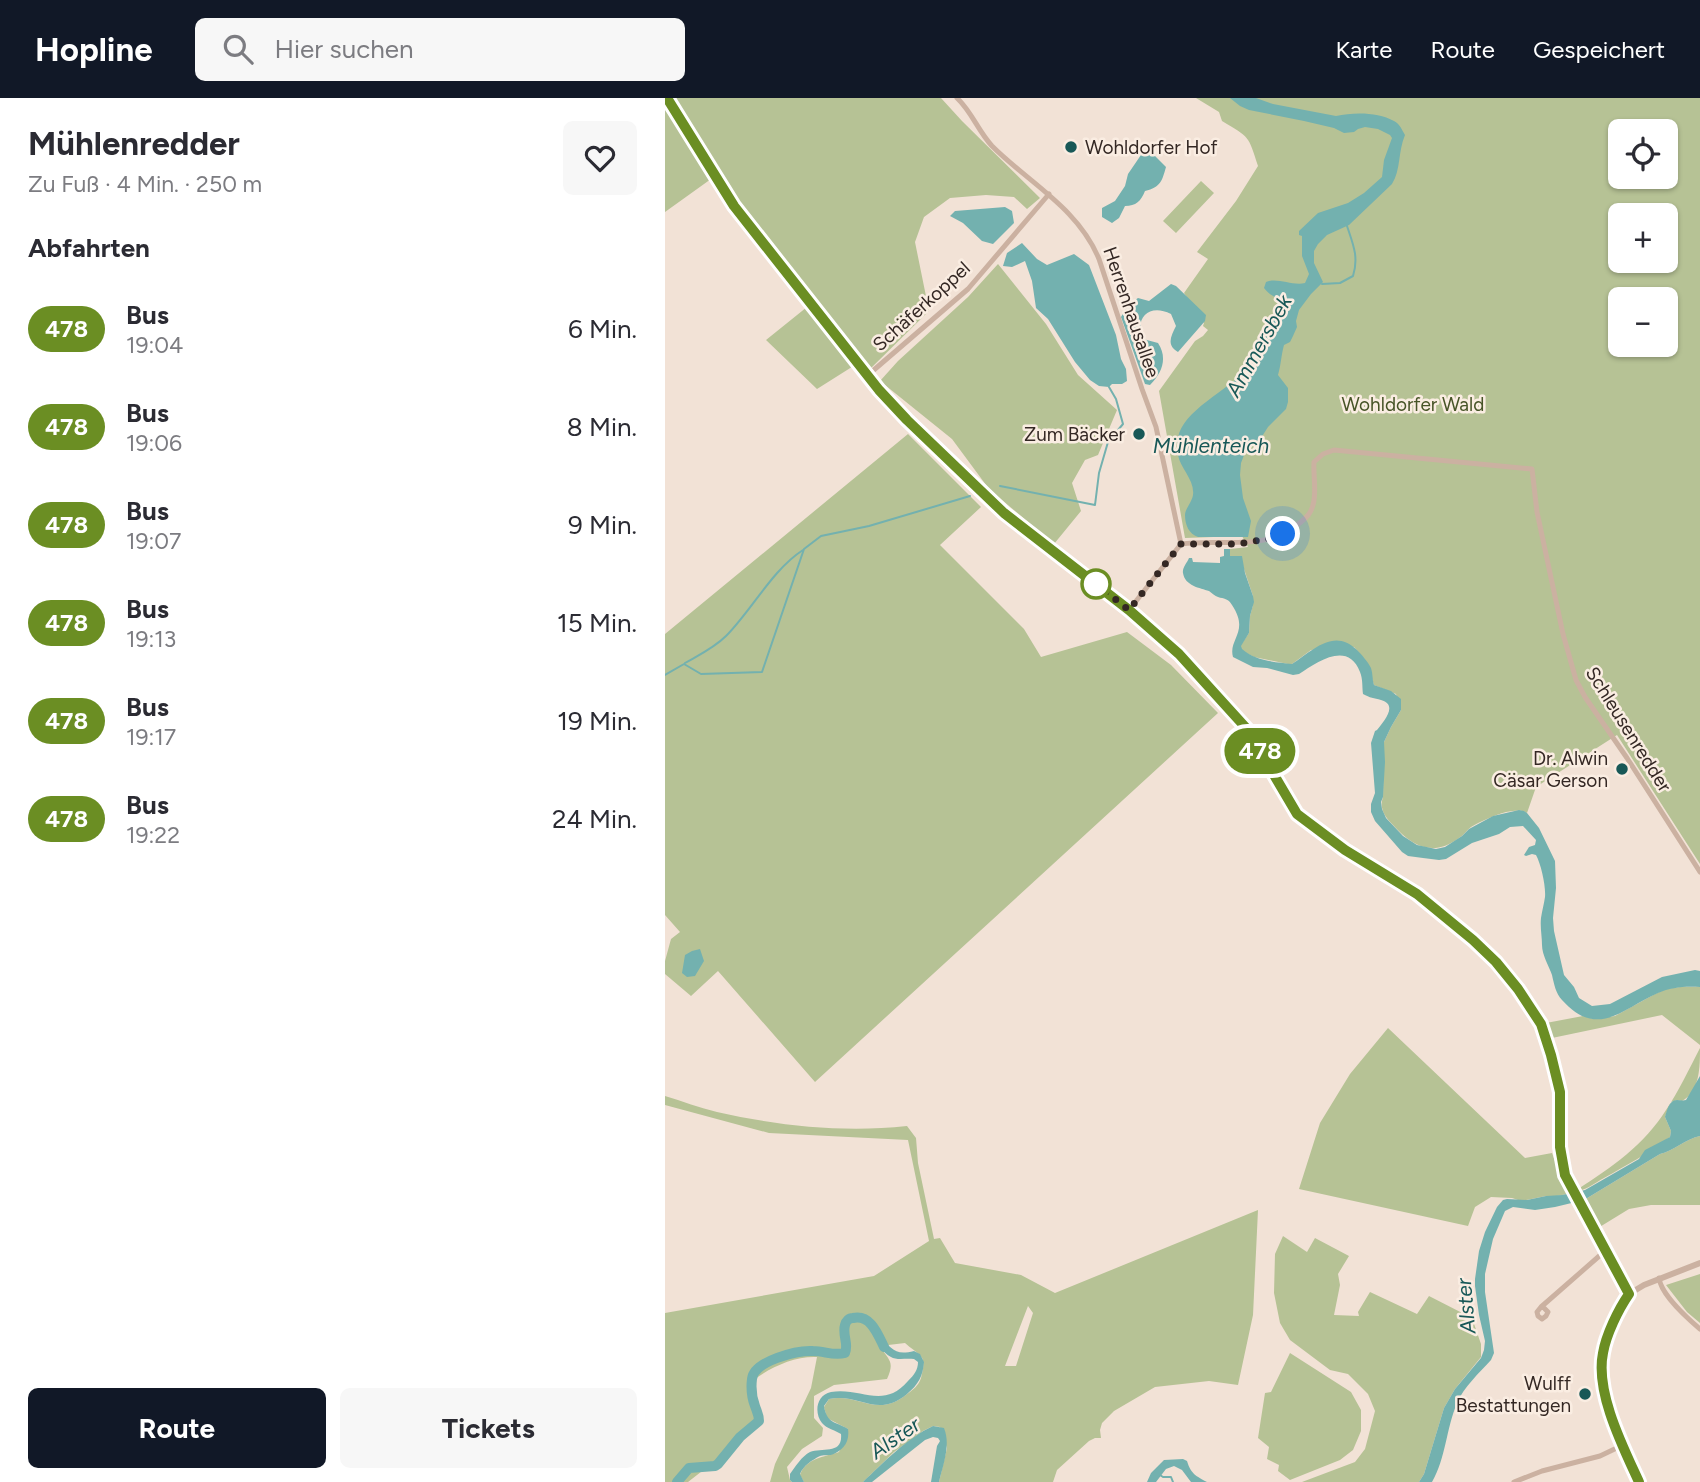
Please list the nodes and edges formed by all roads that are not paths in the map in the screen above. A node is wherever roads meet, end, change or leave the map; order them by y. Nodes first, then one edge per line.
1 (667, 98) edge
2 (957, 98) edge
3 (1049, 194) junction
4 (868, 376) junction
5 (1181, 544) junction
6 (1129, 610) junction
7 (1700, 872) edge
8 (1605, 1251) junction
9 (1700, 1263) edge
10 (1659, 1278) junction
11 (1629, 1294) junction
12 (1541, 1307) dead end
13 (1700, 1329) edge
14 (1623, 1445) junction
15 (1514, 1482) edge
16 (1639, 1482) edge

1 - 4 street
2 - 3 street, Herrenhausallee
3 - 4 street, Schäferkoppel
3 - 5 street, Herrenhausallee
4 - 6 street
5 - 6 street
5 - 7 street, Schleusenredder
6 - 8 street
8 - 11 street
8 - 12 street
9 - 10 street
10 - 11 street
10 - 13 street
11 - 14 street
14 - 15 street
14 - 16 street

